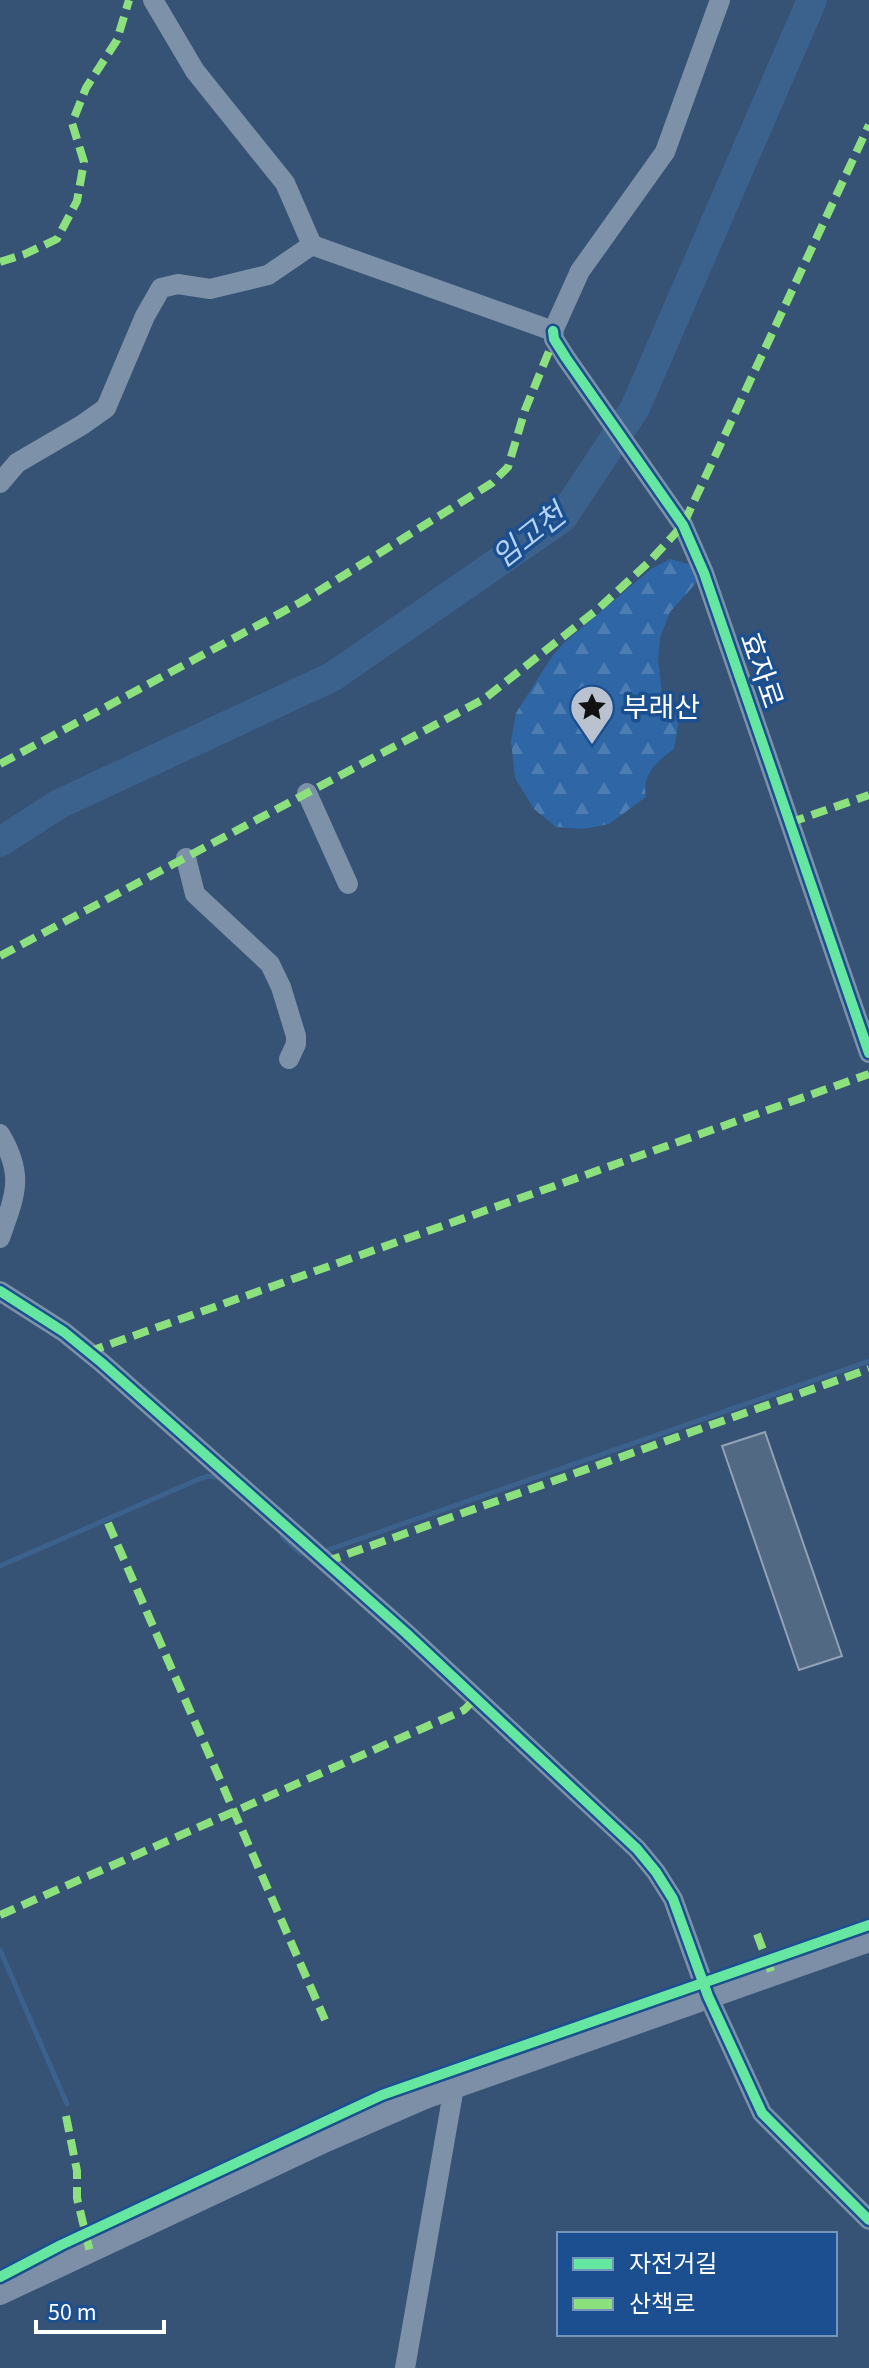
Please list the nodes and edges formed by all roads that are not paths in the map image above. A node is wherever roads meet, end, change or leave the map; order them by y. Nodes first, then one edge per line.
1 (153, 0) edge
2 (720, 0) edge
3 (312, 245) junction
4 (553, 331) junction
5 (0, 483) edge
6 (307, 793) dead end
7 (186, 858) dead end
8 (348, 884) dead end
9 (869, 1053) edge
10 (289, 1059) dead end
11 (0, 1134) edge
12 (0, 1238) edge
13 (0, 1291) edge
14 (869, 1940) edge
15 (708, 1996) junction
16 (454, 2087) junction
17 (869, 2220) edge
18 (0, 2293) edge
19 (405, 2368) edge

1 - 3 street
2 - 4 street
3 - 4 street
3 - 5 street
4 - 9 street, 효자로
6 - 8 street
7 - 10 street
11 - 12 street
13 - 15 street
14 - 15 main road
15 - 16 main road
15 - 17 street
16 - 18 main road
16 - 19 street

